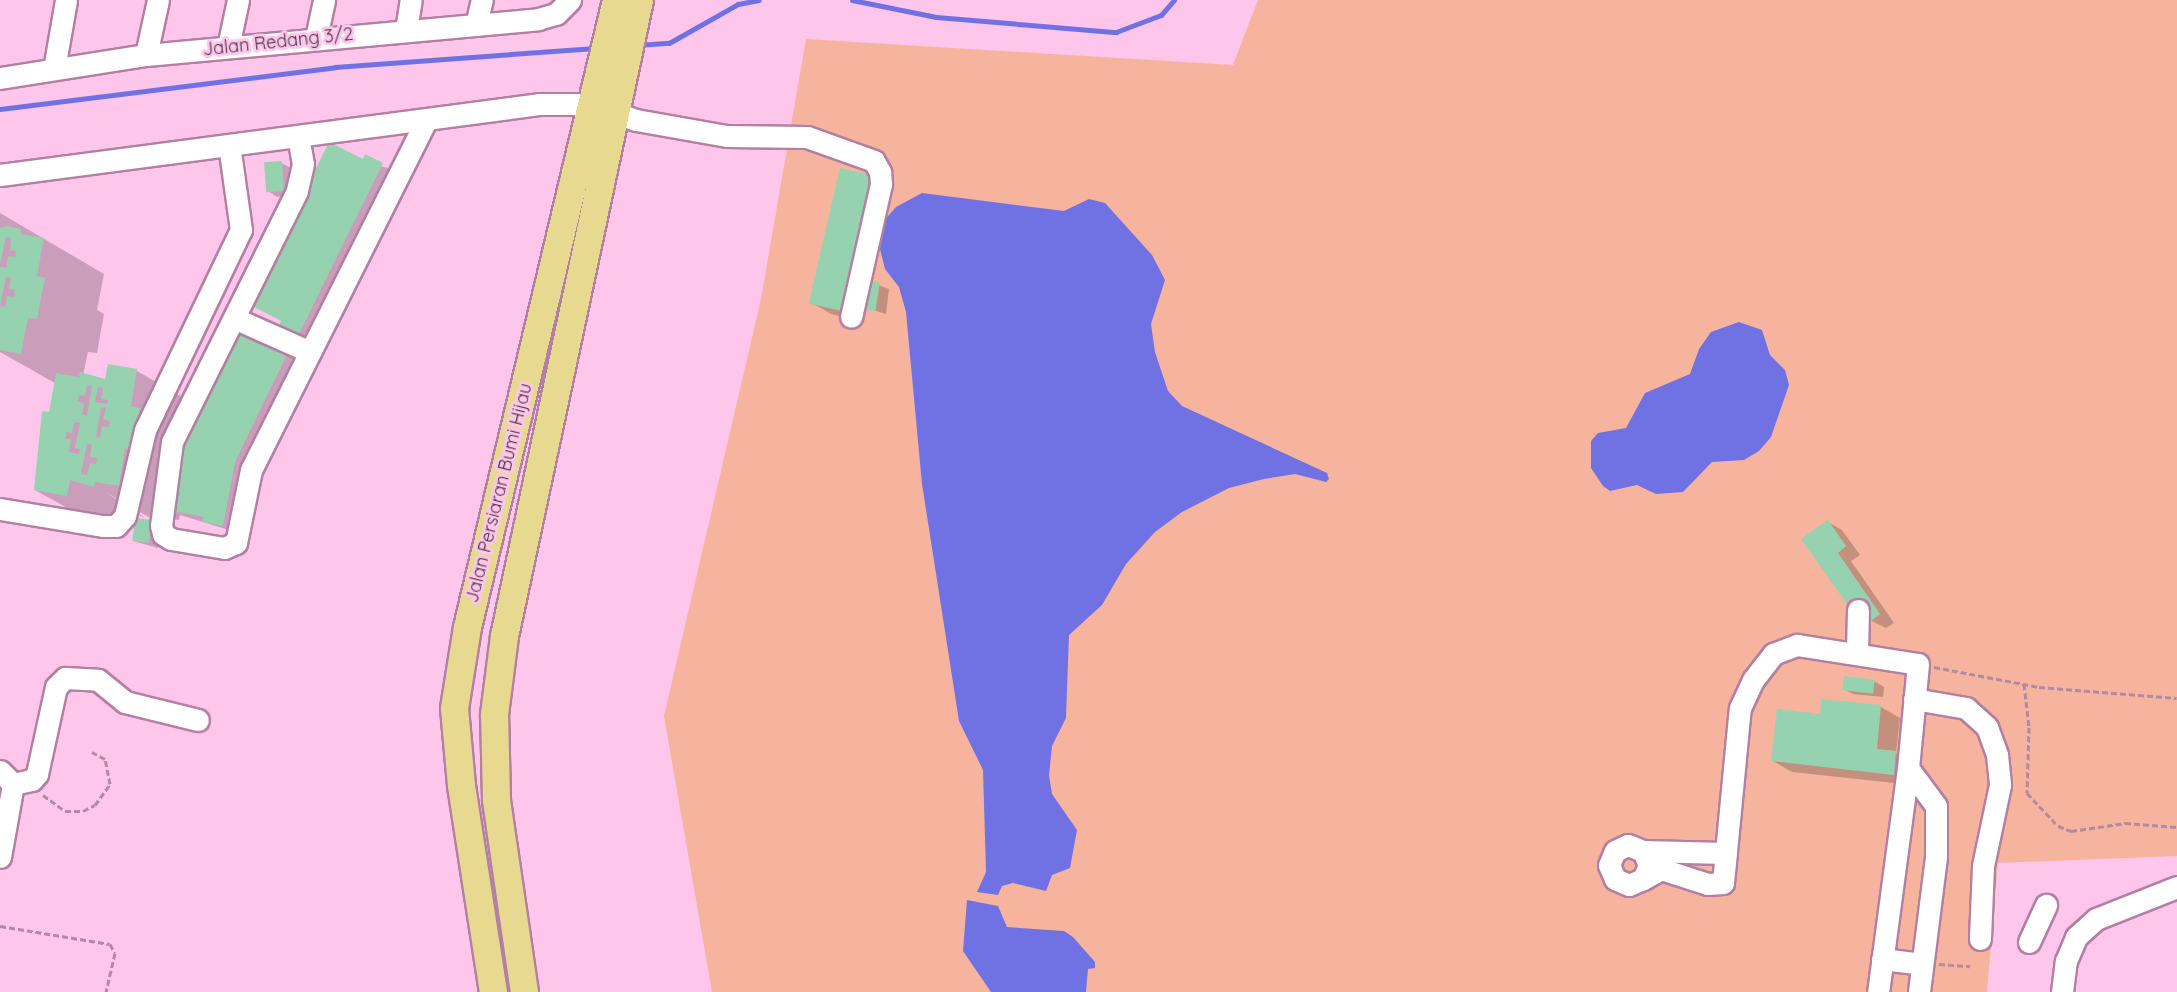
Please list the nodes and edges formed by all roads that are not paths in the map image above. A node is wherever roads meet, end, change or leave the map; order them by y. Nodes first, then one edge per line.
1 (66, 0) edge
2 (158, 0) edge
3 (238, 0) edge
4 (324, 0) edge
5 (411, 0) edge
6 (482, 0) edge
7 (626, 5) edge
8 (563, 7) edge
9 (476, 25) junction
10 (406, 30) junction
11 (316, 38) junction
12 (228, 47) junction
13 (146, 55) junction
14 (54, 69) junction
15 (0, 78) edge
16 (606, 94) junction
17 (426, 120) junction
18 (298, 136) junction
19 (229, 145) junction
20 (0, 175) edge
21 (851, 317) dead end
22 (236, 319) junction
23 (310, 351) junction
24 (0, 509) edge
25 (1858, 610) dead end
26 (1857, 653) junction
27 (1914, 699) junction
28 (198, 720) dead end
29 (1908, 768) junction
30 (8, 782) edge
31 (1643, 851) junction
32 (1726, 853) junction
33 (0, 856) edge
34 (1643, 879) junction
35 (2177, 887) edge
36 (2046, 905) dead end
37 (1980, 939) dead end
38 (2029, 942) dead end
39 (1882, 959) junction
40 (1922, 964) junction
41 (493, 992) edge
42 (524, 992) edge
43 (1878, 992) edge
44 (1919, 992) edge
45 (2062, 992) edge

1 - 14 street
2 - 13 street
3 - 12 street
4 - 11 street
5 - 10 street
6 - 9 street
7 - 16 main road, Jalan Persiaran Bumi Hijau
8 - 9 street, Jalan Redang 3/2
9 - 10 street, Jalan Redang 3/2
10 - 11 street, Jalan Redang 3/2
11 - 12 street, Jalan Redang 3/2
12 - 13 street, Jalan Redang 3/2
13 - 14 street, Jalan Redang 3/2
14 - 15 street, Jalan Redang 3/2
16 - 17 street
16 - 21 street
16 - 41 main road, Jalan Persiaran Bumi Hijau
16 - 42 main road, Jalan Persiaran Bumi Hijau
17 - 18 street
17 - 23 street
18 - 19 street
18 - 22 street
19 - 20 street
19 - 24 street
22 - 23 street
22 - 23 street
25 - 26 street
26 - 27 street
26 - 32 street
27 - 29 street
27 - 37 street
28 - 30 street
29 - 39 street
29 - 40 street
30 - 33 street
31 - 32 street
31 - 34 street
31 - 34 street
32 - 34 street
35 - 45 street
36 - 38 street
39 - 40 street
39 - 43 street
40 - 44 street

